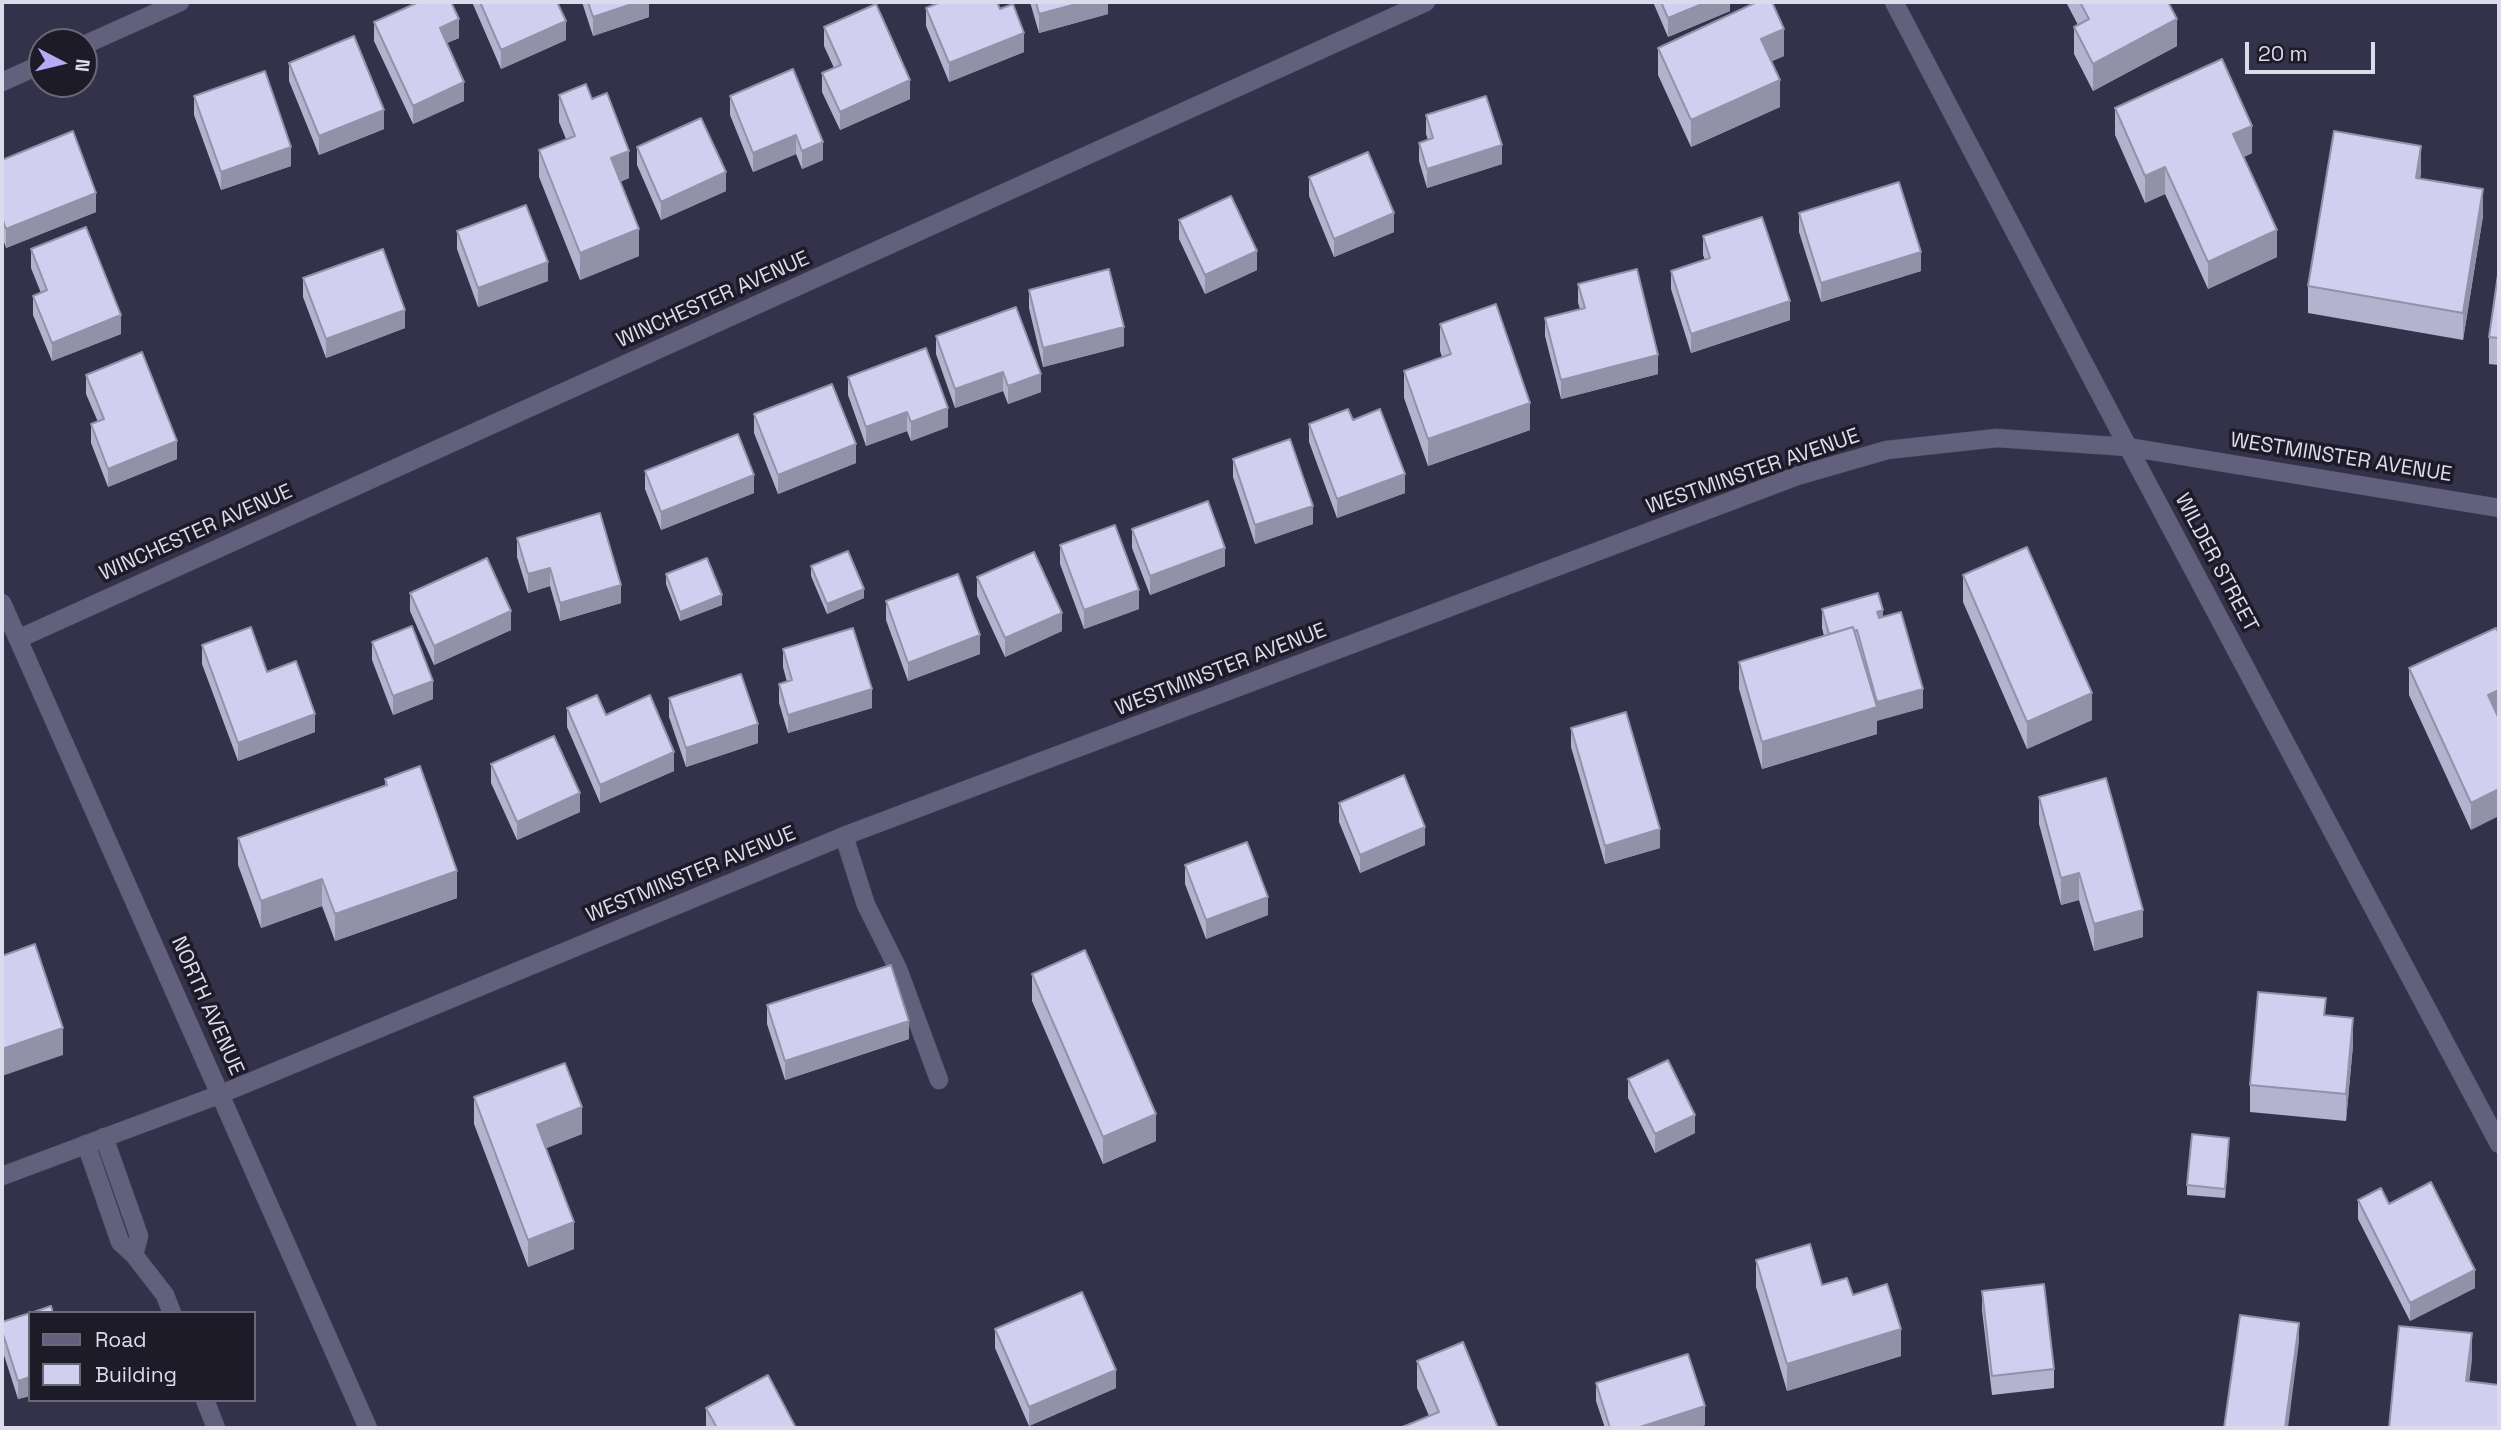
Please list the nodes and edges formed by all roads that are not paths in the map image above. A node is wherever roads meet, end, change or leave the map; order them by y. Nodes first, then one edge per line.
1 (180, 2) edge
2 (1426, 2) edge
3 (1894, 2) edge
4 (98, 39) edge
5 (28, 70) edge
6 (2, 82) edge
7 (2128, 447) junction
8 (2499, 508) edge
9 (2, 603) edge
10 (19, 639) junction
11 (844, 836) junction
12 (939, 1080) dead end
13 (221, 1094) junction
14 (104, 1137) junction
15 (2499, 1143) edge
16 (86, 1144) junction
17 (2, 1176) edge
18 (134, 1255) junction
19 (171, 1311) edge
20 (206, 1402) edge
21 (216, 1428) edge
22 (368, 1428) edge

1 - 4 street
2 - 10 street, WINCHESTER AVENUE
3 - 7 street, WILDER STREET
5 - 6 street
7 - 8 street, WESTMINSTER AVENUE
7 - 11 street, WESTMINSTER AVENUE
7 - 15 street, WILDER STREET
9 - 10 street, NORTH AVENUE
10 - 13 street, NORTH AVENUE
11 - 12 street
11 - 13 street, WESTMINSTER AVENUE
13 - 14 street, WESTMINSTER AVENUE
13 - 22 street, NORTH AVENUE
14 - 16 street, WESTMINSTER AVENUE
14 - 18 street
16 - 17 street, WESTMINSTER AVENUE
16 - 18 street
18 - 19 street
20 - 21 street

